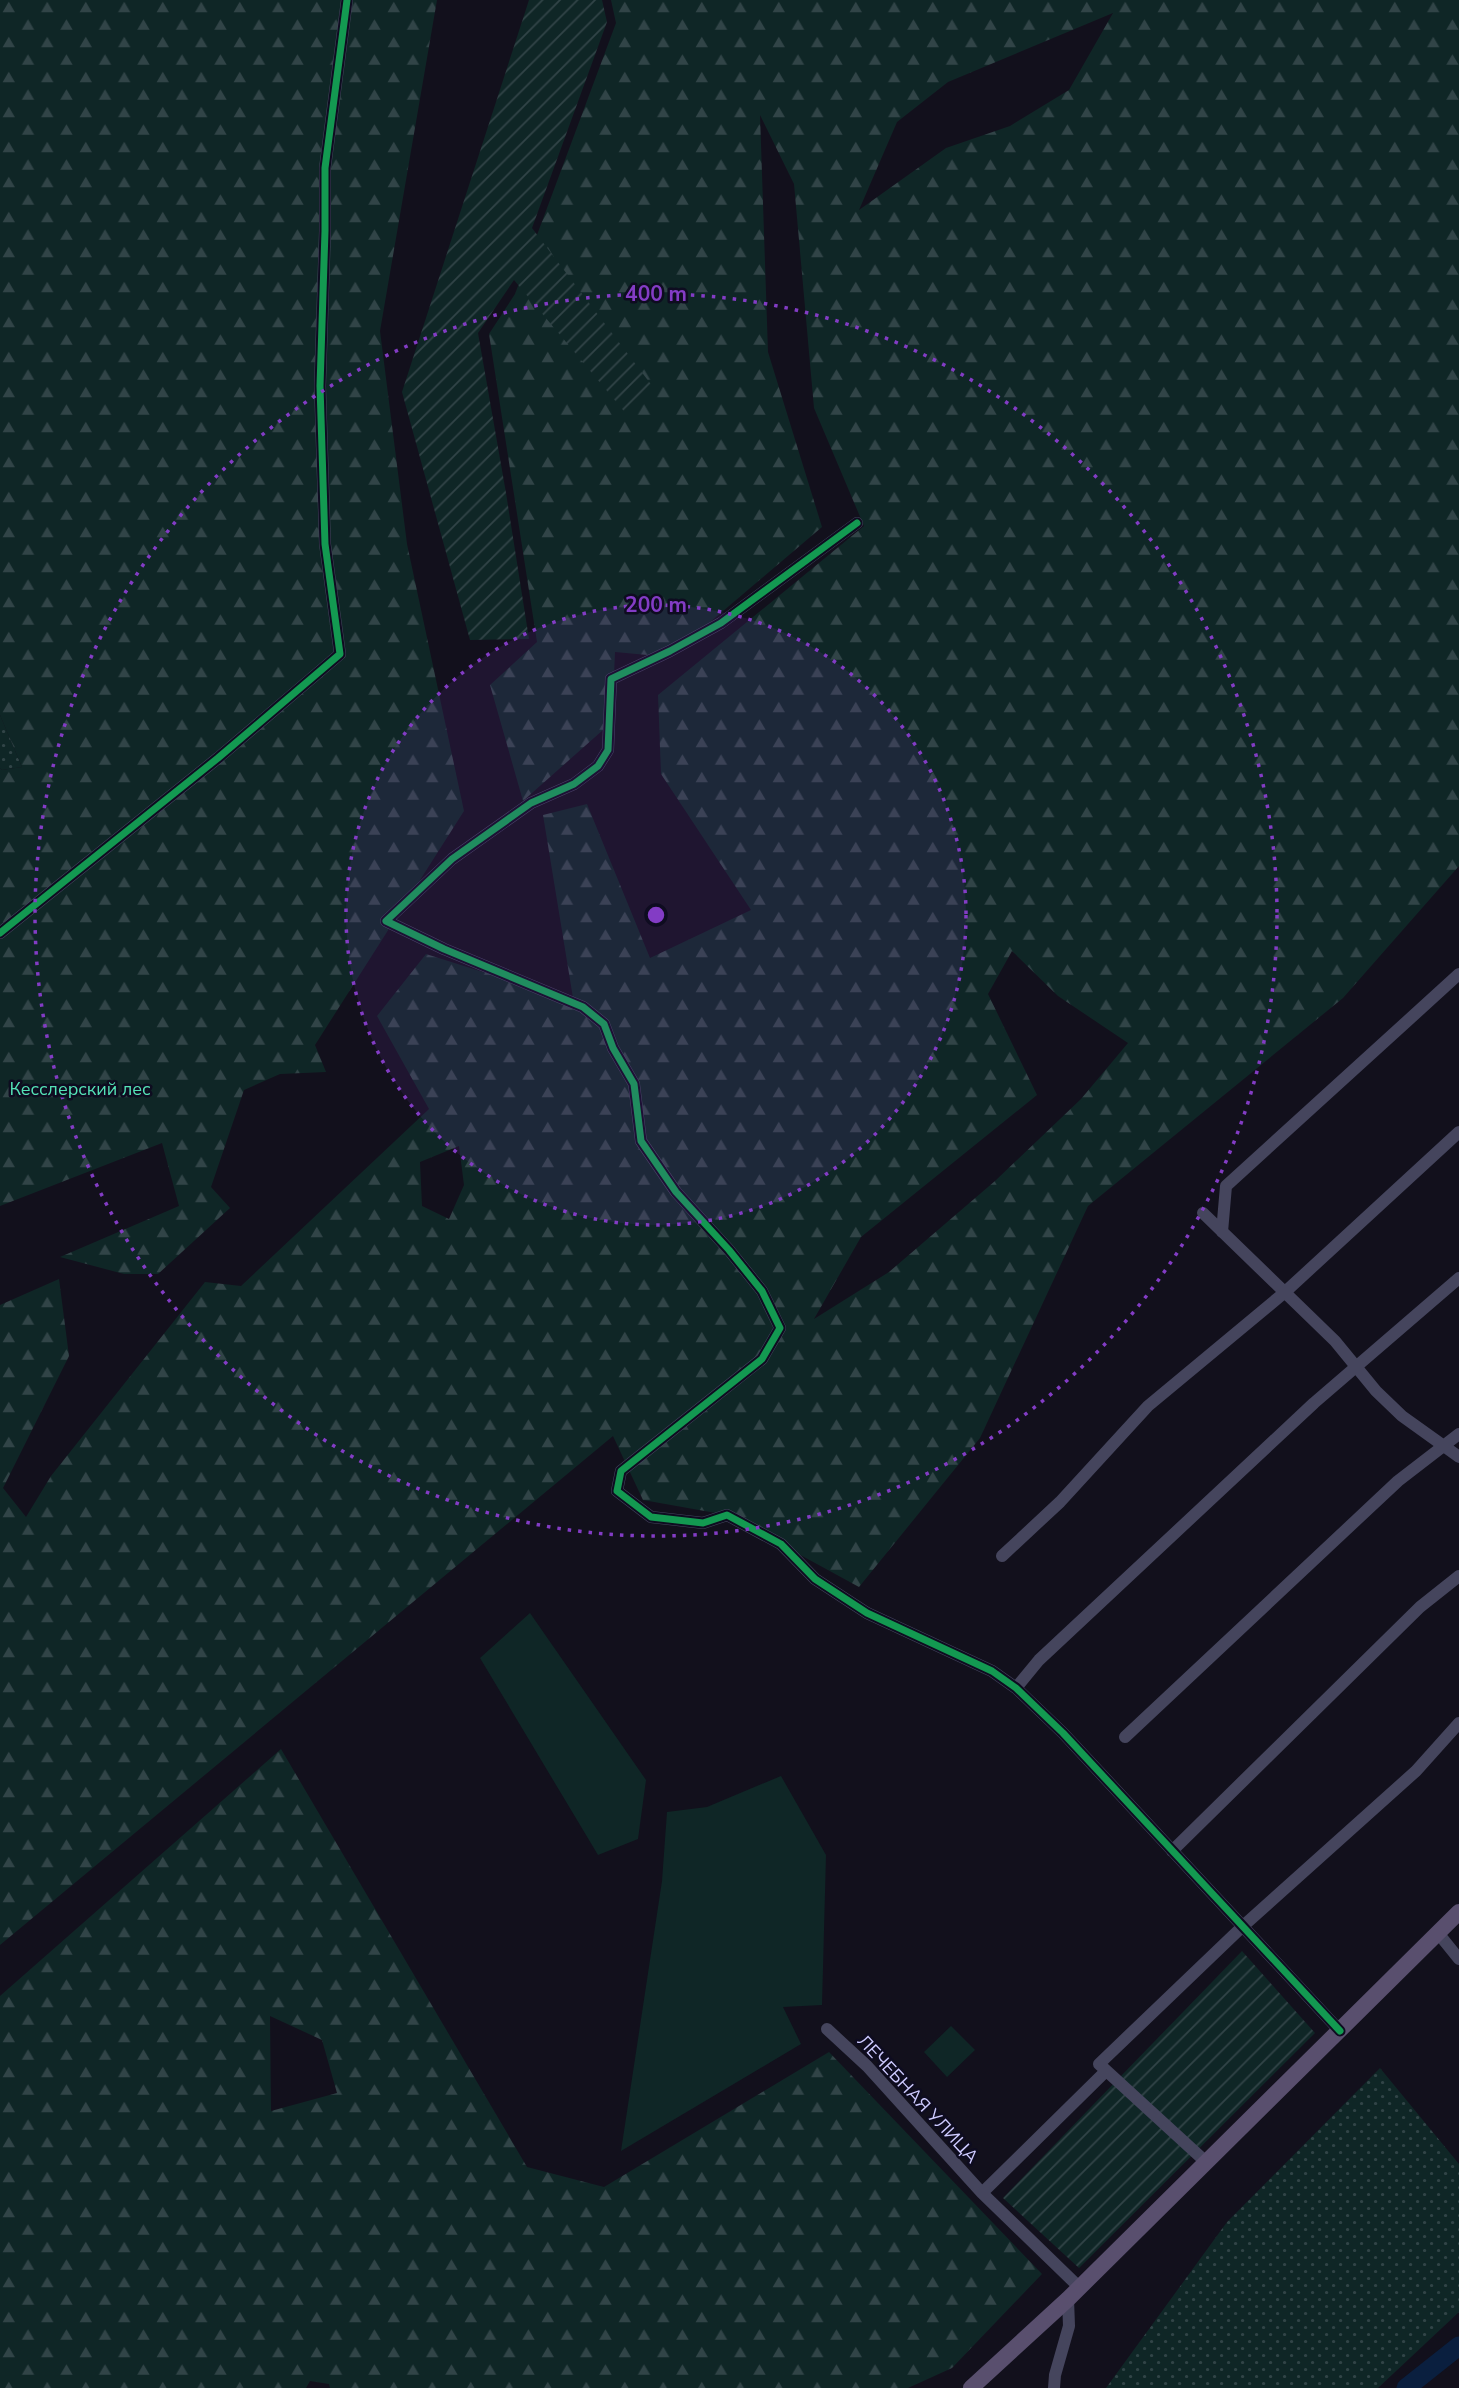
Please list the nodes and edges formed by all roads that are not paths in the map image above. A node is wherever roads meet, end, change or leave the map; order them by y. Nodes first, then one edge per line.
1 (347, 0) edge
2 (857, 523) dead end
3 (0, 933) edge
4 (1459, 974) edge
5 (1459, 1132) edge
6 (1203, 1213) dead end
7 (1222, 1232) junction
8 (1459, 1278) edge
9 (1284, 1293) junction
10 (1357, 1367) junction
11 (1459, 1434) edge
12 (1443, 1445) junction
13 (1459, 1457) edge
14 (1002, 1556) dead end
15 (1459, 1576) edge
16 (1016, 1688) junction
17 (1459, 1723) edge
18 (1125, 1737) dead end
19 (1172, 1851) junction
20 (1459, 1912) edge
21 (1242, 1927) junction
22 (1438, 1933) junction
23 (1459, 1959) edge
24 (827, 2029) dead end
25 (1340, 2031) junction
26 (1102, 2068) junction
27 (1206, 2162) junction
28 (982, 2193) junction
29 (1074, 2293) junction
30 (971, 2388) edge
31 (1054, 2388) edge

1 - 3 street
2 - 16 street
4 - 7 street
5 - 9 street
6 - 7 street
7 - 9 street
8 - 10 street
9 - 10 street
9 - 14 street
10 - 12 street
10 - 16 street
11 - 12 street
12 - 13 street
12 - 18 street
15 - 19 street
16 - 19 street
17 - 21 street
19 - 21 street
20 - 22 main road
21 - 25 street
21 - 26 street
22 - 23 street
22 - 25 main road
24 - 28 street, ЛЕЧЕБНАЯ УЛИЦА
25 - 27 main road
26 - 27 street
26 - 28 street
27 - 29 main road
28 - 29 street, ЛЕЧЕБНАЯ УЛИЦА
29 - 30 main road
29 - 31 street

